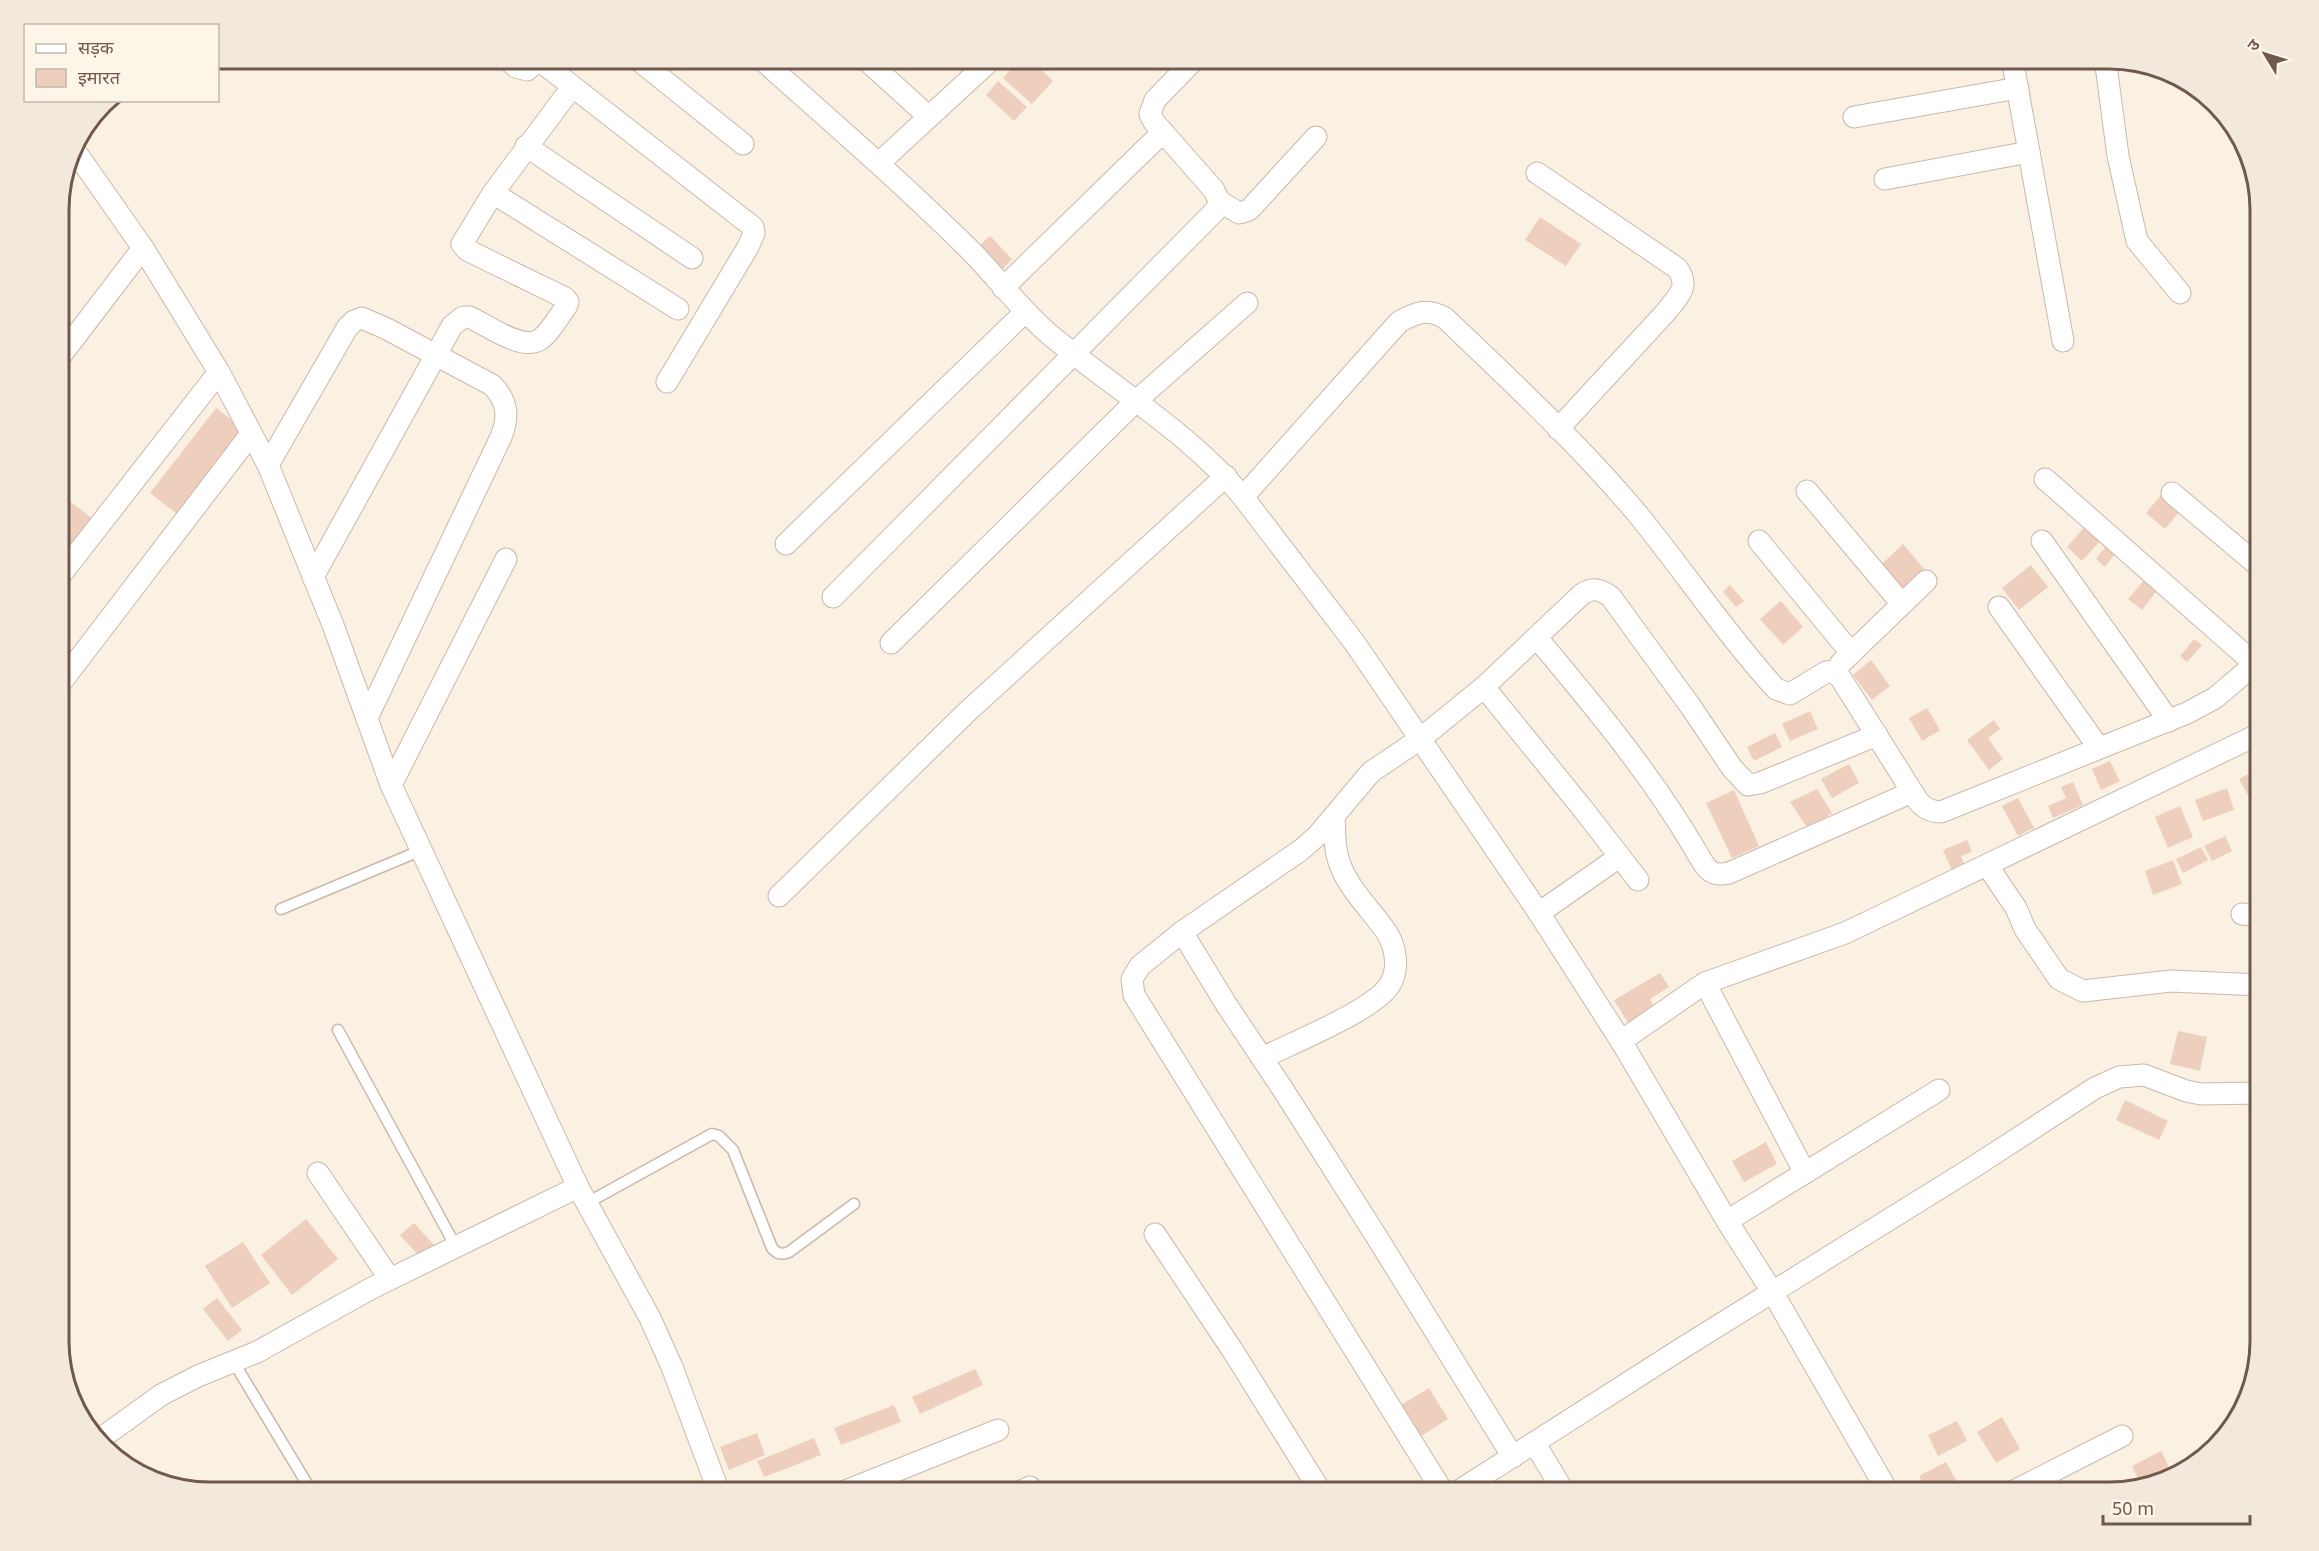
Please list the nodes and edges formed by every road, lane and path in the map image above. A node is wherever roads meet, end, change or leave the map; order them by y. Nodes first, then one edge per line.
1 (551, 69) edge
2 (650, 69) edge
3 (772, 69) edge
4 (876, 69) edge
5 (981, 69) edge
6 (1186, 69) edge
7 (2014, 69) edge
8 (2106, 69) edge
9 (572, 87) junction
10 (2018, 88) junction
11 (929, 117) junction
12 (1854, 117) dead end
13 (1163, 132) junction
14 (1316, 137) dead end
15 (743, 144) dead end
16 (526, 146) junction
17 (2029, 152) junction
18 (80, 157) edge
19 (879, 163) junction
20 (1537, 173) dead end
21 (1885, 179) dead end
22 (493, 193) junction
23 (1219, 201) junction
24 (143, 248) junction
25 (692, 258) dead end
26 (1004, 288) junction
27 (2180, 293) dead end
28 (1247, 303) dead end
29 (678, 309) dead end
30 (1025, 312) junction
31 (2063, 341) dead end
32 (69, 345) edge
33 (436, 354) junction
34 (1075, 354) junction
35 (219, 372) junction
36 (667, 382) dead end
37 (1136, 401) junction
38 (1558, 429) junction
39 (251, 434) junction
40 (267, 465) junction
41 (1226, 476) junction
42 (2045, 479) dead end
43 (1807, 491) dead end
44 (2172, 493) dead end
45 (1243, 497) junction
46 (1759, 541) dead end
47 (2042, 541) dead end
48 (786, 544) dead end
49 (506, 559) dead end
50 (2250, 559) edge
51 (69, 564) edge
52 (313, 577) junction
53 (1926, 581) dead end
54 (833, 597) dead end
55 (1902, 604) junction
56 (1999, 608) dead end
57 (1537, 638) junction
58 (891, 642) dead end
59 (1851, 653) junction
60 (2250, 659) edge
61 (1832, 671) junction
62 (2250, 672) edge
63 (69, 673) edge
64 (1484, 687) junction
65 (367, 718) junction
66 (2169, 721) junction
67 (1877, 735) junction
68 (2250, 738) edge
69 (1420, 739) junction
70 (2099, 748) junction
71 (391, 785) junction
72 (1912, 792) junction
73 (1334, 817) junction
74 (422, 850) junction
75 (1619, 857) junction
76 (1987, 865) junction
77 (1638, 880) dead end
78 (779, 896) dead end
79 (281, 909) dead end
80 (1539, 913) junction
81 (1182, 932) junction
82 (1705, 983) junction
83 (2250, 985) edge
84 (338, 1030) dead end
85 (1621, 1041) junction
86 (1262, 1058) junction
87 (1939, 1090) dead end
88 (2250, 1093) edge
89 (318, 1173) dead end
90 (1805, 1173) junction
91 (582, 1195) junction
92 (854, 1204) dead end
93 (1727, 1221) junction
94 (1155, 1234) dead end
95 (456, 1247) junction
96 (390, 1279) junction
97 (1773, 1293) junction
98 (233, 1361) junction
99 (998, 1430) dead end
100 (105, 1435) edge
101 (2122, 1436) dead end
102 (1535, 1444) junction
103 (1513, 1457) junction
104 (306, 1482) edge
105 (715, 1482) edge
106 (868, 1482) edge
107 (1315, 1482) edge
108 (1437, 1482) edge
109 (1484, 1482) edge
110 (1558, 1482) edge
111 (1882, 1482) edge
112 (2032, 1482) edge

1 - 9 street
2 - 15 street
3 - 19 street
4 - 11 street
5 - 11 street
6 - 13 street
7 - 10 street
8 - 27 street
9 - 16 street
9 - 36 street
10 - 12 street
10 - 17 street
11 - 19 street
13 - 23 street
13 - 26 street
14 - 23 street
16 - 22 street
16 - 25 street
17 - 21 street
17 - 31 street
18 - 24 street
19 - 26 street
20 - 38 street
22 - 29 street
22 - 33 street
23 - 34 street
24 - 32 street
24 - 35 street
26 - 30 street
28 - 37 street
30 - 34 street
30 - 48 street
33 - 40 street
33 - 52 street
33 - 65 street
34 - 37 street
34 - 54 street
35 - 39 street
35 - 51 street
37 - 41 street
37 - 58 street
38 - 45 street
38 - 61 street
39 - 40 street
39 - 63 street
40 - 52 street
41 - 45 street
41 - 78 street
42 - 60 street
43 - 55 street
44 - 50 street
45 - 69 street
46 - 59 street
47 - 66 street
49 - 71 street
52 - 65 street
53 - 55 street
55 - 59 street
56 - 70 street
57 - 64 street
57 - 67 street
57 - 72 street
59 - 61 street
61 - 67 street
62 - 66 street
64 - 69 street
64 - 75 street
65 - 71 street
66 - 70 street
67 - 72 street
68 - 76 street
69 - 73 street
69 - 80 street
70 - 72 street
71 - 74 street
73 - 81 street
73 - 86 street
74 - 79 lane
74 - 91 street
75 - 77 street
75 - 80 street
76 - 82 street
76 - 83 street
80 - 85 street
81 - 86 street
81 - 108 street
82 - 85 street
82 - 90 street
84 - 95 lane
85 - 93 street
86 - 103 street
87 - 90 street
88 - 97 street
89 - 96 street
90 - 93 street
91 - 92 lane
91 - 95 street
91 - 105 street
93 - 97 street
94 - 107 street
95 - 96 street
96 - 98 street
97 - 102 street
97 - 111 street
98 - 100 street
98 - 104 lane
99 - 106 street
101 - 112 street
102 - 103 street
102 - 110 street
103 - 109 street

